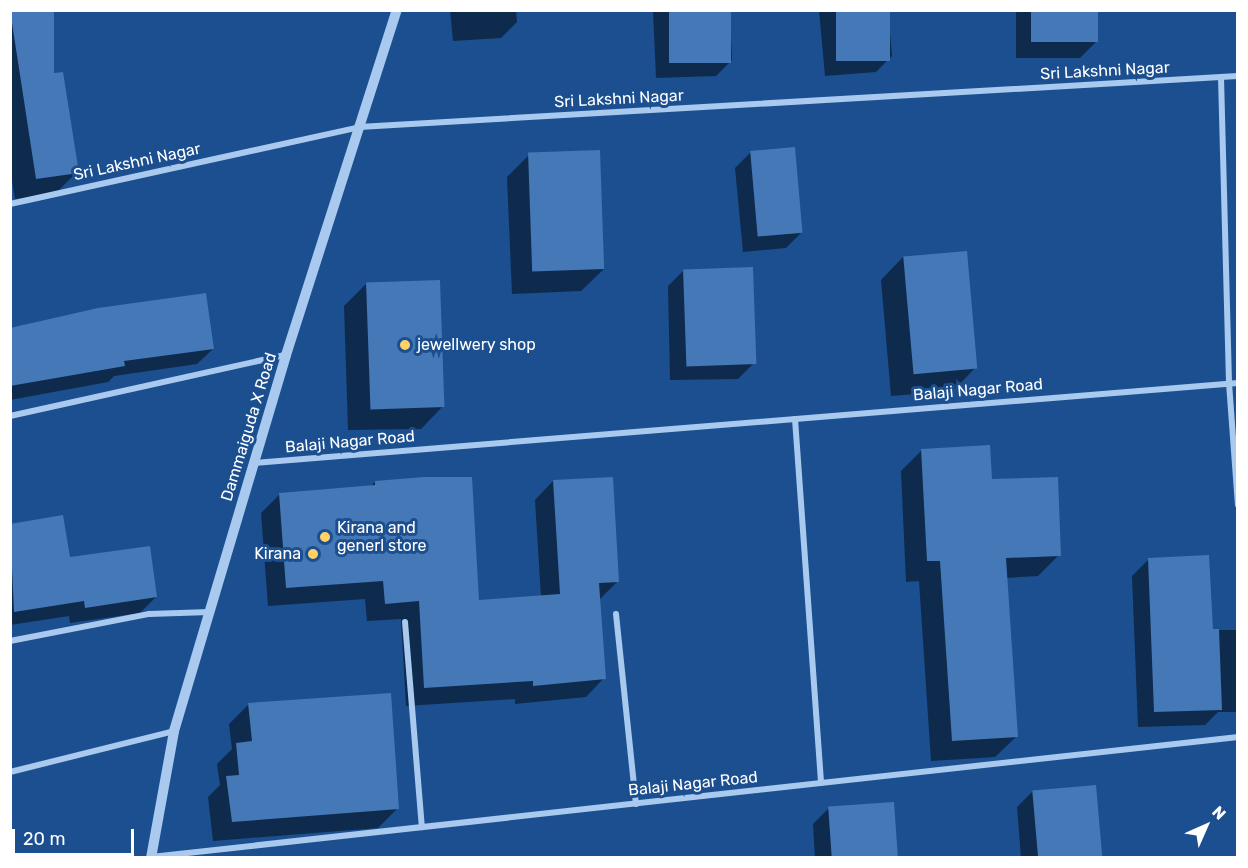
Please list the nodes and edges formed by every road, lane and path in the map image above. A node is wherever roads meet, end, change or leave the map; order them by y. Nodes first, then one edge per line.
1 (397, 10) edge
2 (1238, 76) edge
3 (1221, 77) junction
4 (359, 127) junction
5 (10, 204) edge
6 (286, 355) junction
7 (1238, 383) edge
8 (1229, 384) junction
9 (10, 417) edge
10 (795, 419) junction
11 (254, 463) junction
12 (1238, 505) edge
13 (210, 612) junction
14 (616, 614) dead end
15 (405, 622) dead end
16 (10, 640) edge
17 (174, 732) junction
18 (1238, 737) edge
19 (10, 772) edge
20 (821, 783) junction
21 (636, 804) junction
22 (422, 827) junction
23 (151, 857) edge

1 - 4 street, Dammaiguda X Road
2 - 3 street, Sri Lakshni Nagar
3 - 4 street, Sri Lakshni Nagar
3 - 8 street
4 - 5 street, Sri Lakshni Nagar
4 - 6 street, Dammaiguda X Road
6 - 9 street
6 - 11 street, Dammaiguda X Road
7 - 8 street, Balaji Nagar Road
8 - 10 street, Balaji Nagar Road
8 - 12 street
10 - 11 street, Balaji Nagar Road
10 - 20 street
11 - 13 street, Dammaiguda X Road
13 - 16 street
13 - 17 street, Dammaiguda X Road
14 - 21 street
15 - 22 street
17 - 19 street
17 - 23 street, Dammaiguda X Road
18 - 20 street, Balaji Nagar Road
20 - 21 street, Balaji Nagar Road
21 - 22 street, Balaji Nagar Road
22 - 23 street, Balaji Nagar Road

